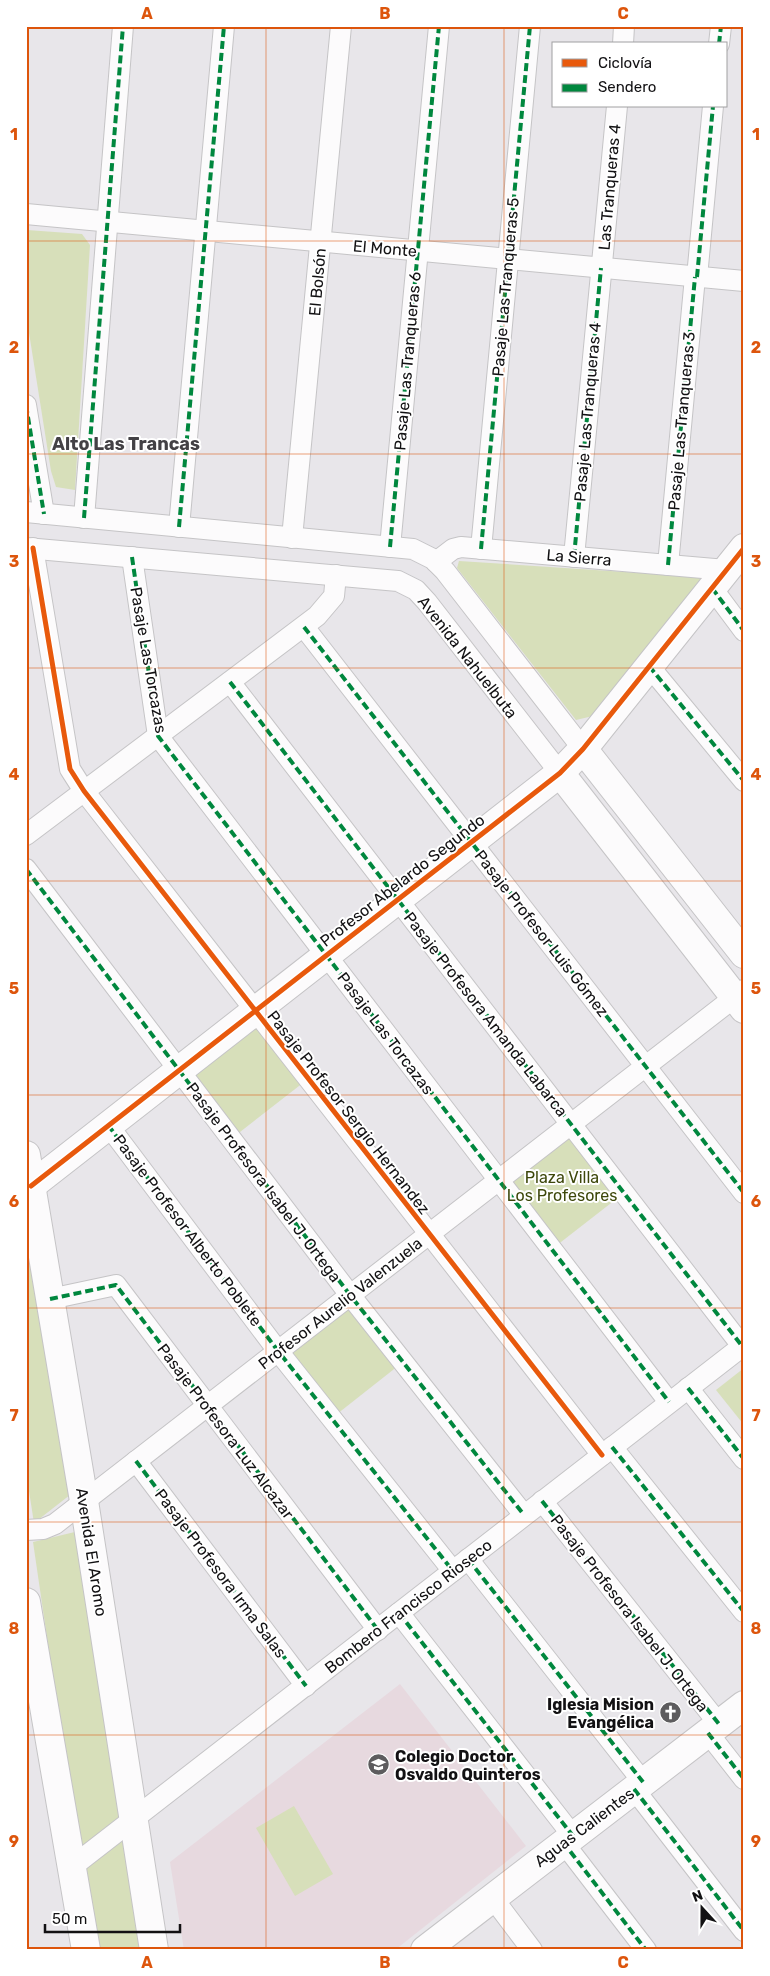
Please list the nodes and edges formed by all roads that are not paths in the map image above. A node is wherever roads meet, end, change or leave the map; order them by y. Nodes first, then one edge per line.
1 (123, 26) edge
2 (224, 26) edge
3 (341, 26) edge
4 (439, 26) edge
5 (530, 26) edge
6 (624, 26) edge
7 (721, 26) edge
8 (623, 42) edge
9 (719, 42) edge
10 (617, 108) edge
11 (713, 108) edge
12 (26, 214) edge
13 (108, 222) junction
14 (206, 231) junction
15 (320, 242) junction
16 (418, 251) junction
17 (508, 259) junction
18 (601, 268) junction
19 (696, 277) junction
20 (744, 281) edge
21 (26, 405) edge
22 (35, 513) edge
23 (84, 518) junction
24 (179, 527) junction
25 (292, 538) junction
26 (390, 547) junction
27 (30, 548) edge
28 (744, 548) edge
29 (481, 549) junction
30 (132, 557) junction
31 (574, 557) junction
32 (436, 562) junction
33 (668, 565) junction
34 (336, 575) junction
35 (719, 579) junction
36 (304, 627) junction
37 (744, 630) edge
38 (649, 666) junction
39 (230, 682) junction
40 (158, 736) junction
41 (583, 749) junction
42 (560, 773) junction
43 (744, 781) edge
44 (84, 791) junction
45 (26, 835) edge
46 (471, 842) junction
47 (26, 870) edge
48 (398, 900) junction
49 (744, 954) edge
50 (326, 955) junction
51 (741, 999) edge
52 (255, 1011) junction
53 (646, 1067) junction
54 (179, 1070) junction
55 (572, 1125) junction
56 (108, 1126) junction
57 (26, 1155) edge
58 (499, 1181) junction
59 (31, 1186) junction
60 (744, 1192) edge
61 (429, 1234) junction
62 (350, 1296) junction
63 (50, 1299) junction
64 (743, 1345) edge
65 (278, 1351) junction
66 (688, 1388) junction
67 (669, 1402) junction
68 (207, 1406) junction
69 (607, 1451) junction
70 (744, 1459) edge
71 (136, 1461) junction
72 (84, 1501) junction
73 (542, 1501) junction
74 (524, 1515) junction
75 (26, 1530) edge
76 (460, 1565) junction
77 (26, 1602) edge
78 (744, 1612) edge
79 (399, 1613) junction
80 (378, 1630) junction
81 (306, 1686) junction
82 (744, 1705) edge
83 (713, 1729) junction
84 (744, 1779) edge
85 (639, 1786) junction
86 (133, 1821) junction
87 (568, 1839) junction
88 (72, 1866) junction
89 (492, 1897) junction
90 (744, 1931) edge
91 (86, 1950) edge
92 (154, 1950) edge
93 (425, 1950) edge
94 (532, 1950) edge
95 (646, 1950) edge

1 - 13 street
2 - 14 street
3 - 15 street, El Bolsón
4 - 16 street, Pasaje Las Tranqueras 6
5 - 17 street, Pasaje Las Tranqueras 5
6 - 8 street
7 - 9 street
10 - 18 street, Las Tranqueras 4
11 - 19 street, Pasaje Las Tranqueras 3
12 - 13 street, El Monte
13 - 14 street, El Monte
13 - 23 street
14 - 15 street, El Monte
14 - 24 street
15 - 16 street, El Monte
15 - 25 street, El Bolsón
16 - 17 street, El Monte
16 - 26 street, Pasaje Las Tranqueras 6
17 - 18 street, El Monte
17 - 29 street, Pasaje Las Tranqueras 5
18 - 19 street, El Monte
18 - 31 street, Pasaje Las Tranqueras 4
19 - 20 street, El Monte
19 - 33 street, Pasaje Las Tranqueras 3
21 - 22 street
22 - 23 street
23 - 24 street
24 - 25 street
25 - 26 street
26 - 32 street
27 - 30 street, Avenida Nahuelbuta
27 - 44 street, Pasaje Profesor Sergio Hernandez
28 - 35 street, Profesor Abelardo Segundo
29 - 31 street, La Sierra
29 - 32 street, La Sierra
30 - 34 street, Avenida Nahuelbuta
30 - 40 street, Pasaje Las Torcazas
31 - 33 street, La Sierra
32 - 41 street
33 - 35 street, La Sierra
34 - 36 street
34 - 42 street, Avenida Nahuelbuta
35 - 37 street
35 - 38 street, Profesor Abelardo Segundo
36 - 39 street
36 - 46 street, Pasaje Profesor Luis Gómez
38 - 41 street, Profesor Abelardo Segundo
38 - 43 street
39 - 40 street
39 - 48 street, Pasaje Profesora Amanda Labarca
40 - 44 street
40 - 50 street, Pasaje Las Torcazas
41 - 42 street, Profesor Abelardo Segundo
41 - 49 street
42 - 46 street, Profesor Abelardo Segundo
42 - 51 street, Avenida Nahuelbuta
44 - 45 street
44 - 52 street, Pasaje Profesor Sergio Hernandez
46 - 48 street, Profesor Abelardo Segundo
46 - 53 street, Pasaje Profesor Luis Gómez
47 - 54 street, Pasaje Profesora Isabel J. Ortega
48 - 50 street, Profesor Abelardo Segundo
48 - 55 street, Pasaje Profesora Amanda Labarca
50 - 52 street, Profesor Abelardo Segundo
50 - 58 street, Pasaje Las Torcazas
51 - 53 street, Profesor Aurelio Valenzuela
52 - 54 street, Profesor Abelardo Segundo
52 - 61 street, Pasaje Profesor Sergio Hernandez
53 - 55 street, Profesor Aurelio Valenzuela
53 - 60 street, Pasaje Profesor Luis Gómez
54 - 56 street, Profesor Abelardo Segundo
54 - 62 street, Pasaje Profesora Isabel J. Ortega
55 - 58 street, Profesor Aurelio Valenzuela
55 - 64 street, Pasaje Profesora Amanda Labarca
56 - 59 street, Profesor Abelardo Segundo
56 - 65 street, Pasaje Profesor Alberto Poblete
57 - 59 street, Avenida El Aromo
58 - 61 street, Profesor Aurelio Valenzuela
58 - 67 street, Pasaje Las Torcazas
59 - 63 street, Avenida El Aromo
61 - 62 street, Profesor Aurelio Valenzuela
61 - 69 street, Pasaje Profesor Sergio Hernandez
62 - 65 street, Profesor Aurelio Valenzuela
62 - 74 street, Pasaje Profesora Isabel J. Ortega
63 - 68 street, Pasaje Profesora Luz Alcazar
63 - 72 street, Avenida El Aromo
64 - 66 street, Bombero Francisco Rioseco
65 - 68 street, Profesor Aurelio Valenzuela
65 - 76 street, Pasaje Profesor Alberto Poblete
66 - 67 street, Bombero Francisco Rioseco
66 - 70 street
67 - 69 street, Bombero Francisco Rioseco
68 - 71 street, Profesor Aurelio Valenzuela
68 - 80 street, Pasaje Profesora Luz Alcazar
69 - 73 street, Bombero Francisco Rioseco
69 - 78 street, Pasaje Profesor Sergio Hernandez
71 - 72 street, Profesor Aurelio Valenzuela
71 - 81 street, Pasaje Profesora Irma Salas
72 - 75 street, Profesor Aurelio Valenzuela
72 - 86 street, Avenida El Aromo
73 - 74 street, Bombero Francisco Rioseco
73 - 83 street, Pasaje Profesora Isabel J. Ortega
74 - 76 street, Bombero Francisco Rioseco
76 - 79 street, Bombero Francisco Rioseco
76 - 85 street, Pasaje Profesor Alberto Poblete
77 - 88 street
79 - 80 street, Bombero Francisco Rioseco
79 - 87 street
80 - 81 street, Bombero Francisco Rioseco
81 - 86 street, Bombero Francisco Rioseco
82 - 83 street, Aguas Calientes
83 - 84 street, Pasaje Profesora Isabel J. Ortega
83 - 85 street, Aguas Calientes
85 - 87 street, Aguas Calientes
85 - 90 street, Pasaje Profesor Alberto Poblete
86 - 88 street, Bombero Francisco Rioseco
86 - 92 street, Avenida El Aromo
87 - 89 street, Aguas Calientes
87 - 95 street
88 - 91 street
89 - 93 street, Aguas Calientes
89 - 94 street

